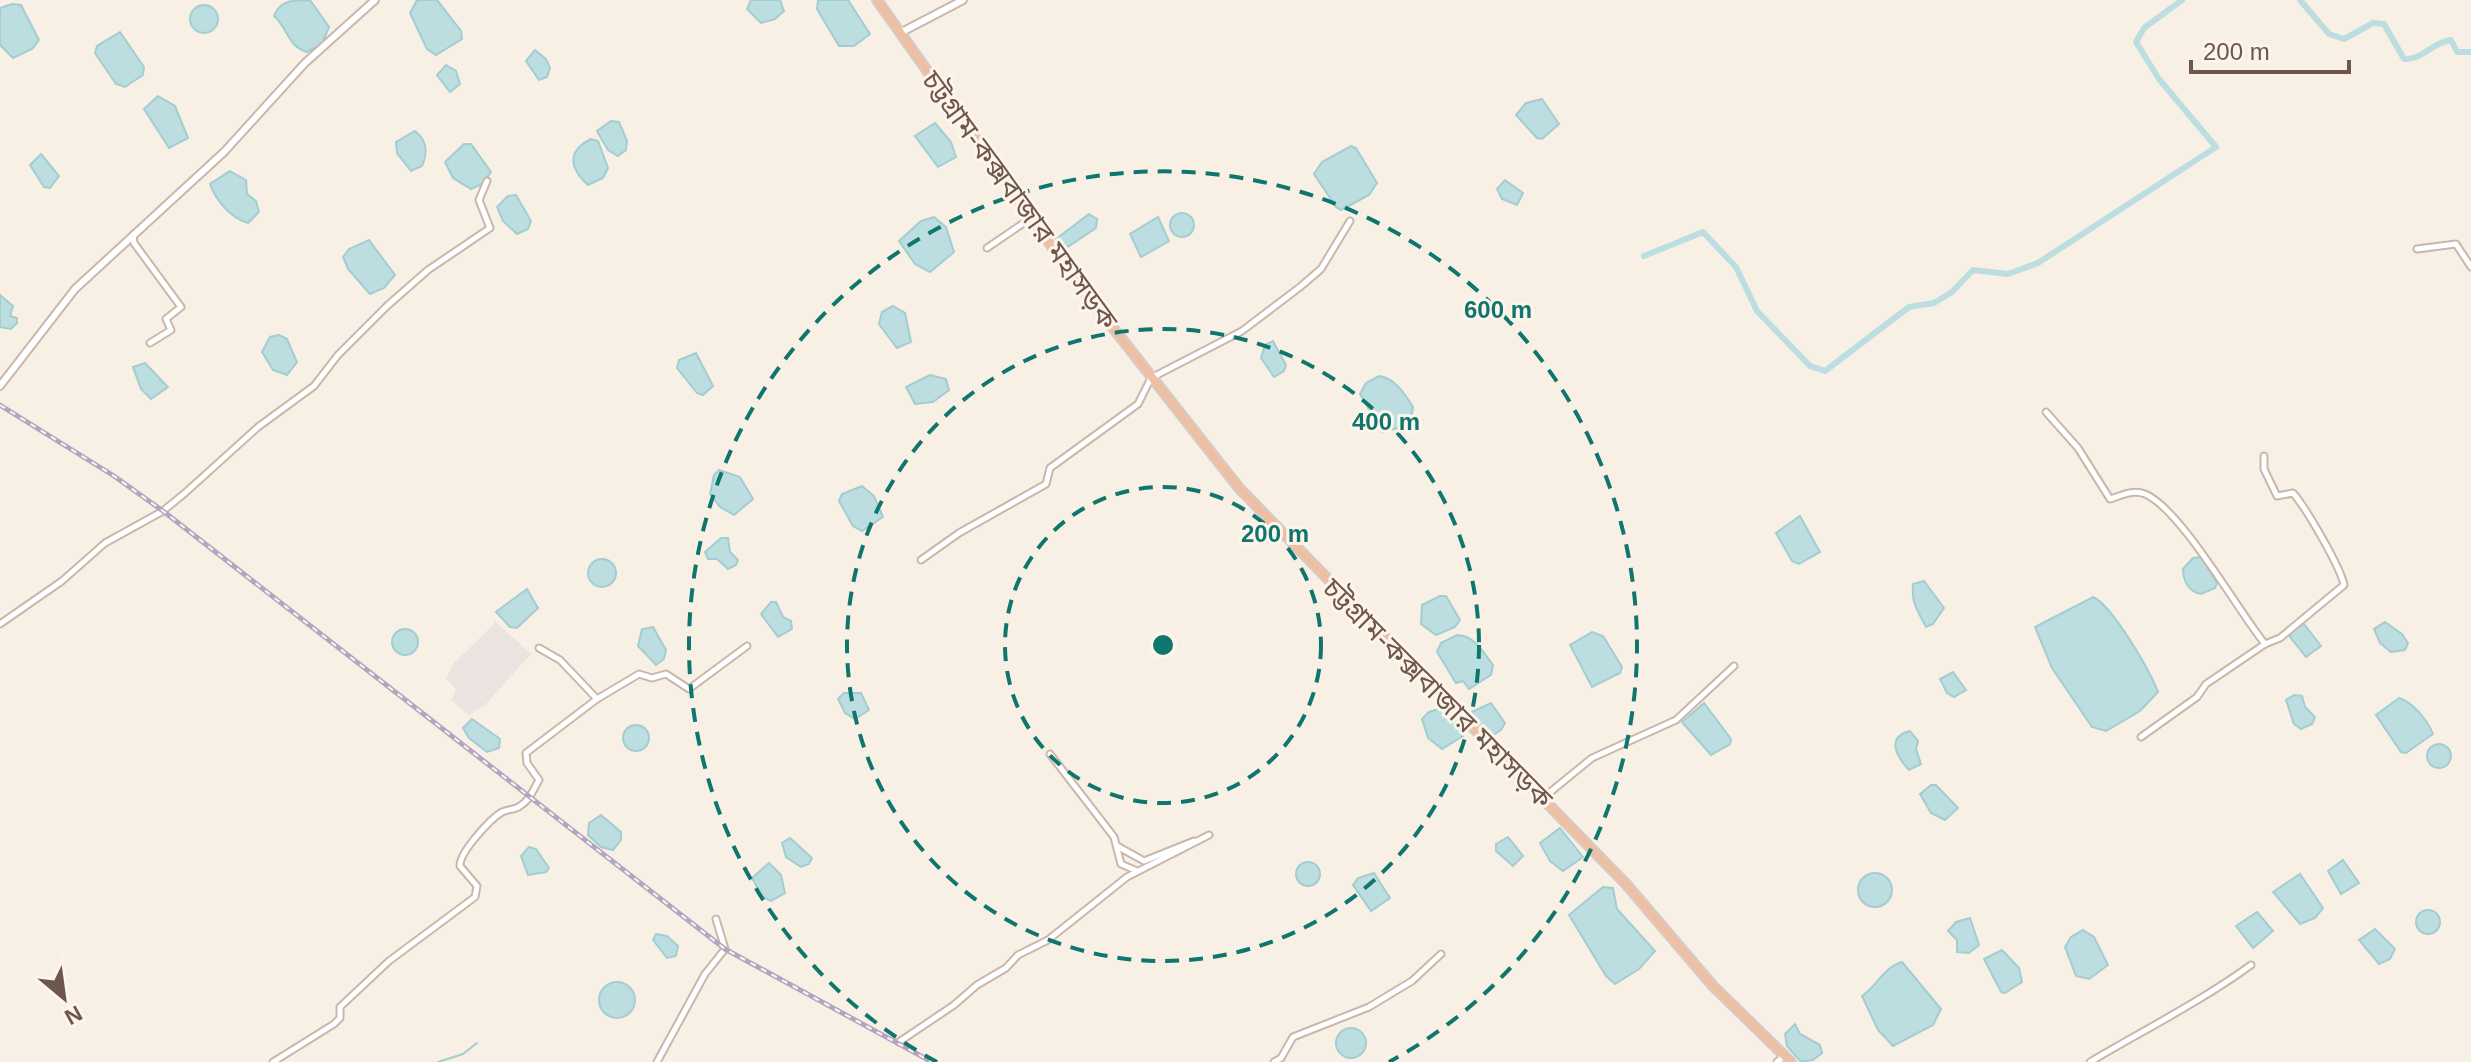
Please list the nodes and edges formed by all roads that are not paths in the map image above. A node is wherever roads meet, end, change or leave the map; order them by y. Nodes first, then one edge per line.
1 (375, 0) edge
2 (877, 0) edge
3 (963, 0) edge
4 (900, 33) junction
5 (487, 181) dead end
6 (1031, 218) junction
7 (1350, 221) dead end
8 (133, 234) junction
9 (987, 248) dead end
10 (2417, 249) dead end
11 (2471, 267) edge
12 (150, 343) dead end
13 (1151, 378) junction
14 (0, 386) edge
15 (2046, 412) dead end
16 (2264, 456) dead end
17 (921, 560) dead end
18 (0, 624) edge
19 (2265, 644) junction
20 (747, 646) dead end
21 (539, 648) dead end
22 (1734, 666) dead end
23 (597, 699) junction
24 (2141, 737) dead end
25 (1050, 754) dead end
26 (1543, 798) junction
27 (1209, 835) dead end
28 (1202, 839) junction
29 (1116, 845) junction
30 (1138, 871) junction
31 (716, 919) dead end
32 (1441, 954) dead end
33 (2251, 965) dead end
34 (899, 1042) dead end
35 (1784, 1060) edge
36 (273, 1062) edge
37 (657, 1062) edge
38 (1274, 1062) edge
39 (2090, 1062) edge

1 - 8 street
2 - 4 highway, চট্টগ্রাম-কক্সবাজার মহাসড়ক
3 - 4 street
4 - 6 highway, চট্টগ্রাম-কক্সবাজার মহাসড়ক
5 - 18 street
6 - 9 street
6 - 13 highway, চট্টগ্রাম-কক্সবাজার মহাসড়ক
7 - 13 street
8 - 12 street
8 - 14 street
10 - 11 street
13 - 17 street
13 - 26 highway, চট্টগ্রাম-কক্সবাজার মহাসড়ক
15 - 19 street
16 - 19 street
19 - 24 street
20 - 23 street
21 - 23 street
22 - 26 street
23 - 36 street
25 - 29 street
26 - 35 highway, চট্টগ্রাম-কক্সবাজার মহাসড়ক
27 - 28 street
28 - 29 street
28 - 30 street
29 - 30 street
30 - 34 street
31 - 37 street
32 - 38 street
33 - 39 street

